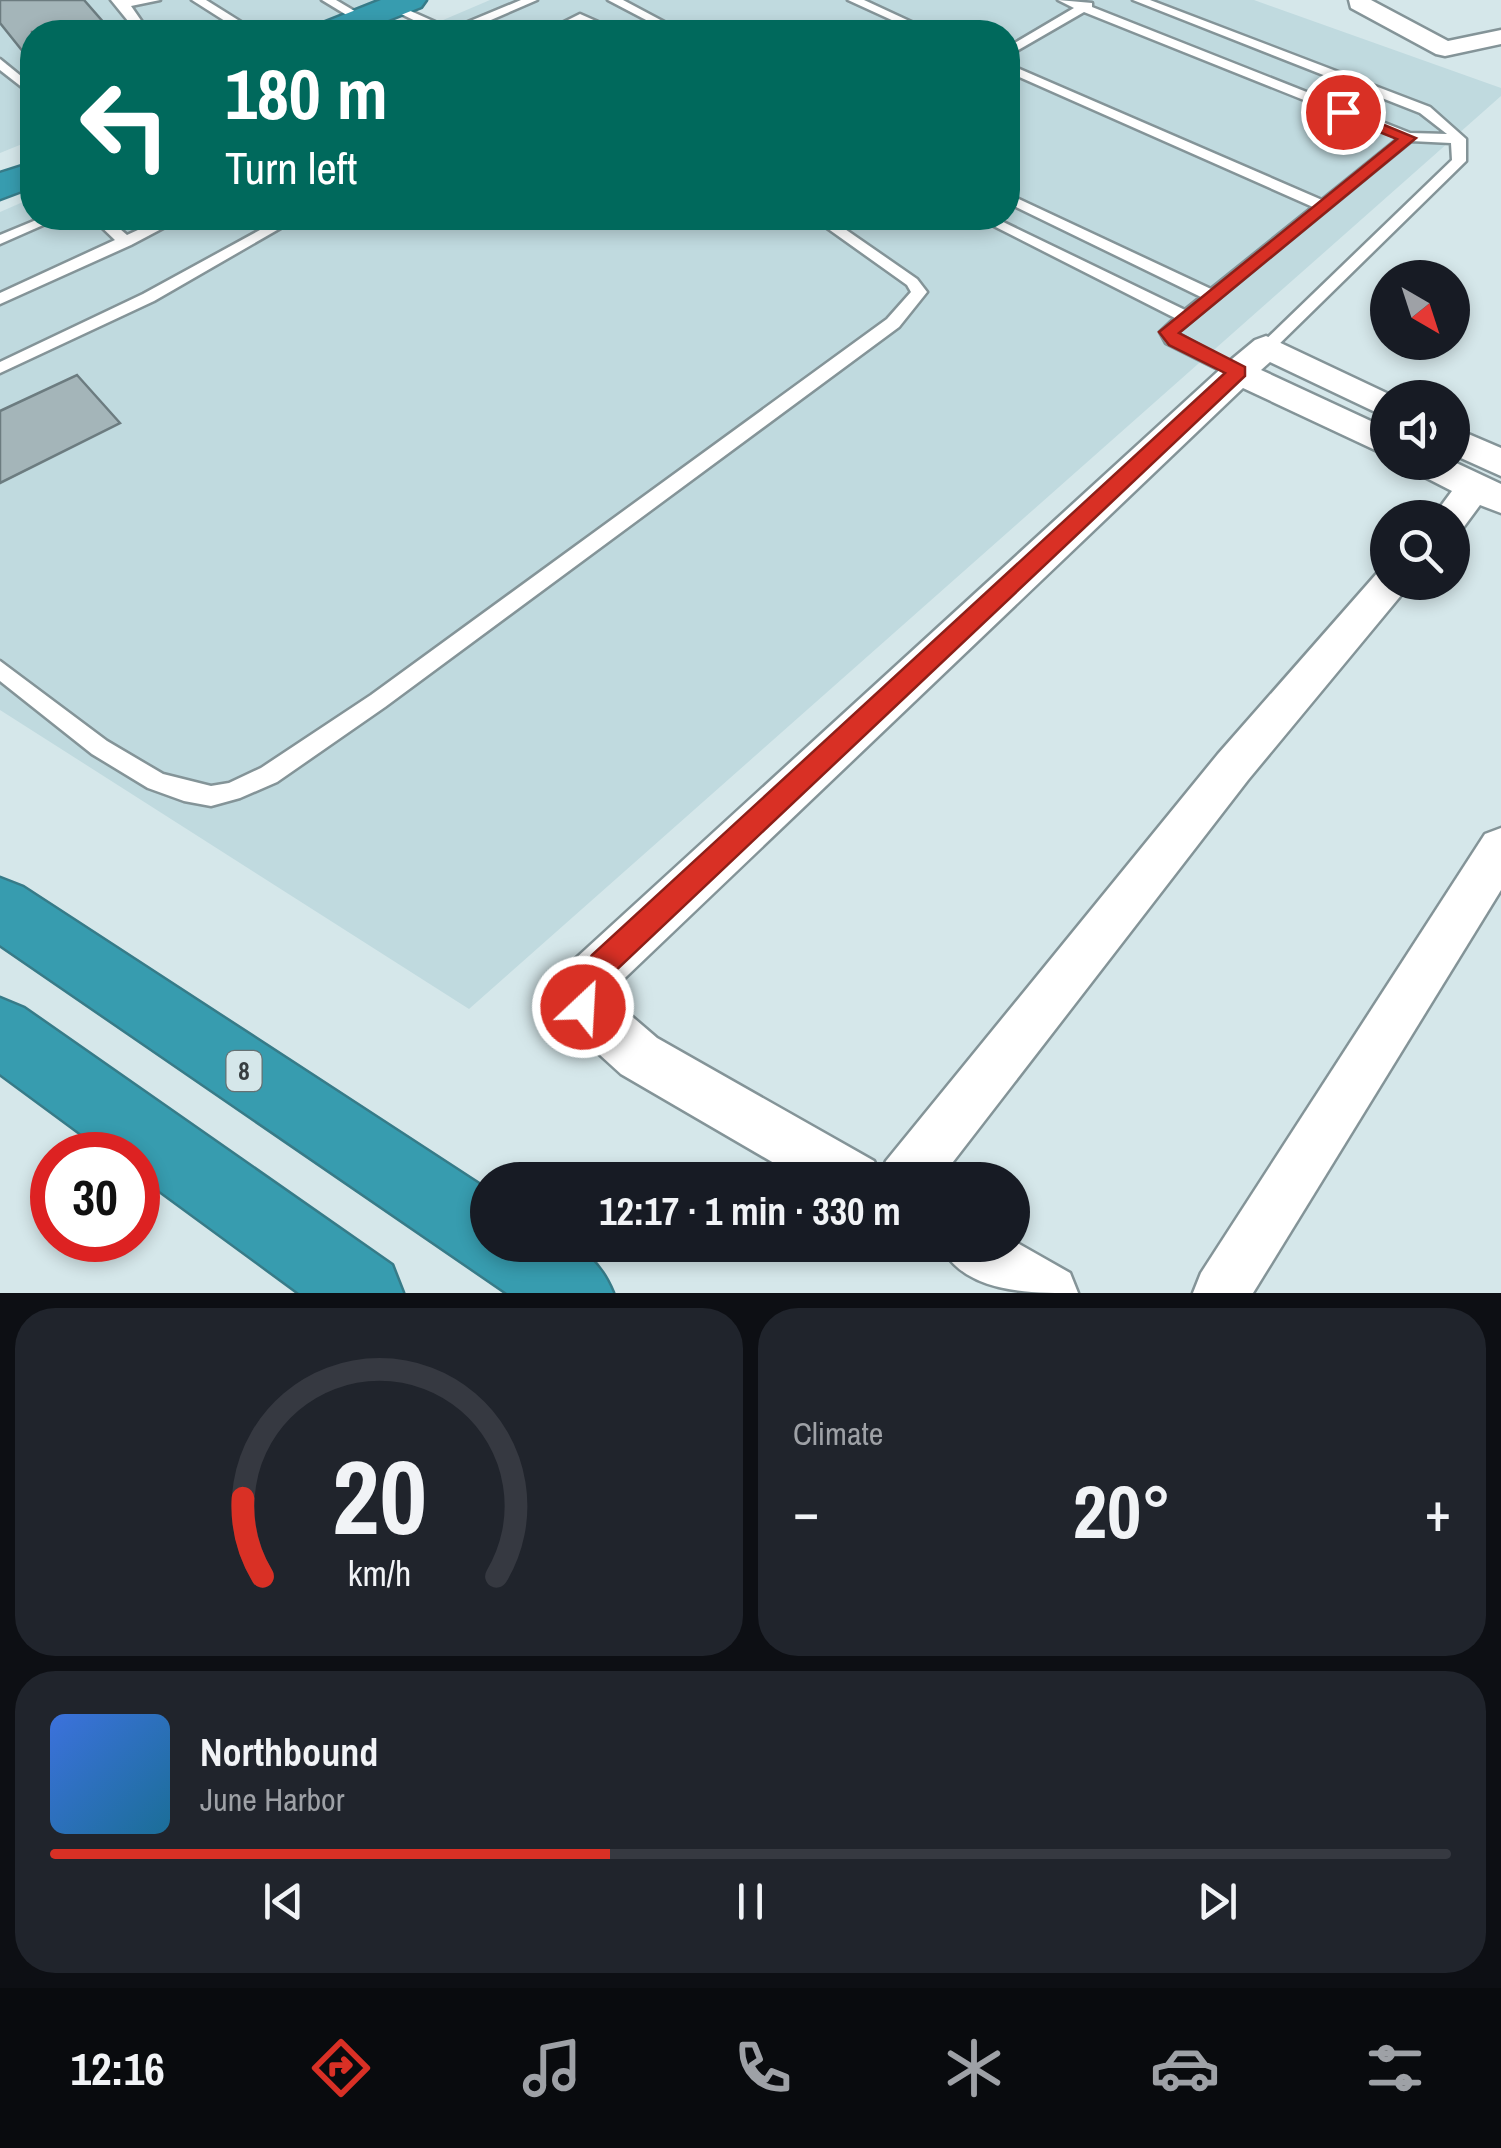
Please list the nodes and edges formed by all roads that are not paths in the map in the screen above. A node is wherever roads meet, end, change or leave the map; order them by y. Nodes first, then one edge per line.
1 (154, 0) edge
2 (198, 0) edge
3 (328, 0) edge
4 (532, 0) edge
5 (614, 0) edge
6 (854, 0) edge
7 (1064, 0) edge
8 (1098, 0) edge
9 (1139, 0) edge
10 (119, 1) edge
11 (1357, 3) edge
12 (1083, 8) junction
13 (398, 14) edge
14 (230, 20) edge
15 (483, 20) edge
16 (653, 20) edge
17 (900, 20) edge
18 (1501, 37) edge
19 (1020, 45) edge
20 (0, 63) edge
21 (1020, 73) edge
22 (20, 80) edge
23 (1408, 138) junction
24 (1459, 139) junction
25 (1020, 204) edge
26 (1324, 206) junction
27 (24, 230) edge
28 (112, 230) edge
29 (150, 230) edge
30 (271, 230) edge
31 (837, 230) edge
32 (1009, 230) edge
33 (0, 240) edge
34 (126, 242) junction
35 (1212, 296) junction
36 (0, 299) edge
37 (1185, 318) junction
38 (1252, 359) junction
39 (0, 368) edge
40 (1370, 401) edge
41 (1370, 433) edge
42 (1470, 454) edge
43 (1470, 470) edge
44 (1495, 474) edge
45 (1468, 500) edge
46 (1377, 600) edge
47 (0, 669) edge
48 (1501, 849) edge
49 (0, 908) edge
50 (0, 1032) edge
51 (824, 1162) edge
52 (918, 1162) edge
53 (470, 1223) edge
54 (528, 1262) edge
55 (997, 1262) edge
56 (364, 1293) edge
57 (574, 1293) edge
58 (1050, 1293) edge
59 (1221, 1293) edge

1 - 10 lane
2 - 14 lane
3 - 13 lane
4 - 15 lane
5 - 16 lane
6 - 17 lane
7 - 12 lane
8 - 12 lane
9 - 24 lane
11 - 18 street
12 - 19 lane
12 - 23 lane
20 - 22 lane
21 - 26 lane
23 - 24 lane
23 - 26 lane
24 - 38 lane
25 - 35 lane
26 - 35 lane
27 - 33 lane
28 - 34 lane
29 - 34 lane
30 - 39 lane
31 - 47 lane
32 - 37 lane
34 - 36 lane
35 - 37 lane
37 - 38 lane
38 - 40 street
38 - 41 street
38 - 51 street
42 - 44 street
43 - 44 street
44 - 45 street
46 - 52 street
48 - 59 street
49 - 53 highway, 8
50 - 56 highway
54 - 57 highway
55 - 58 street

